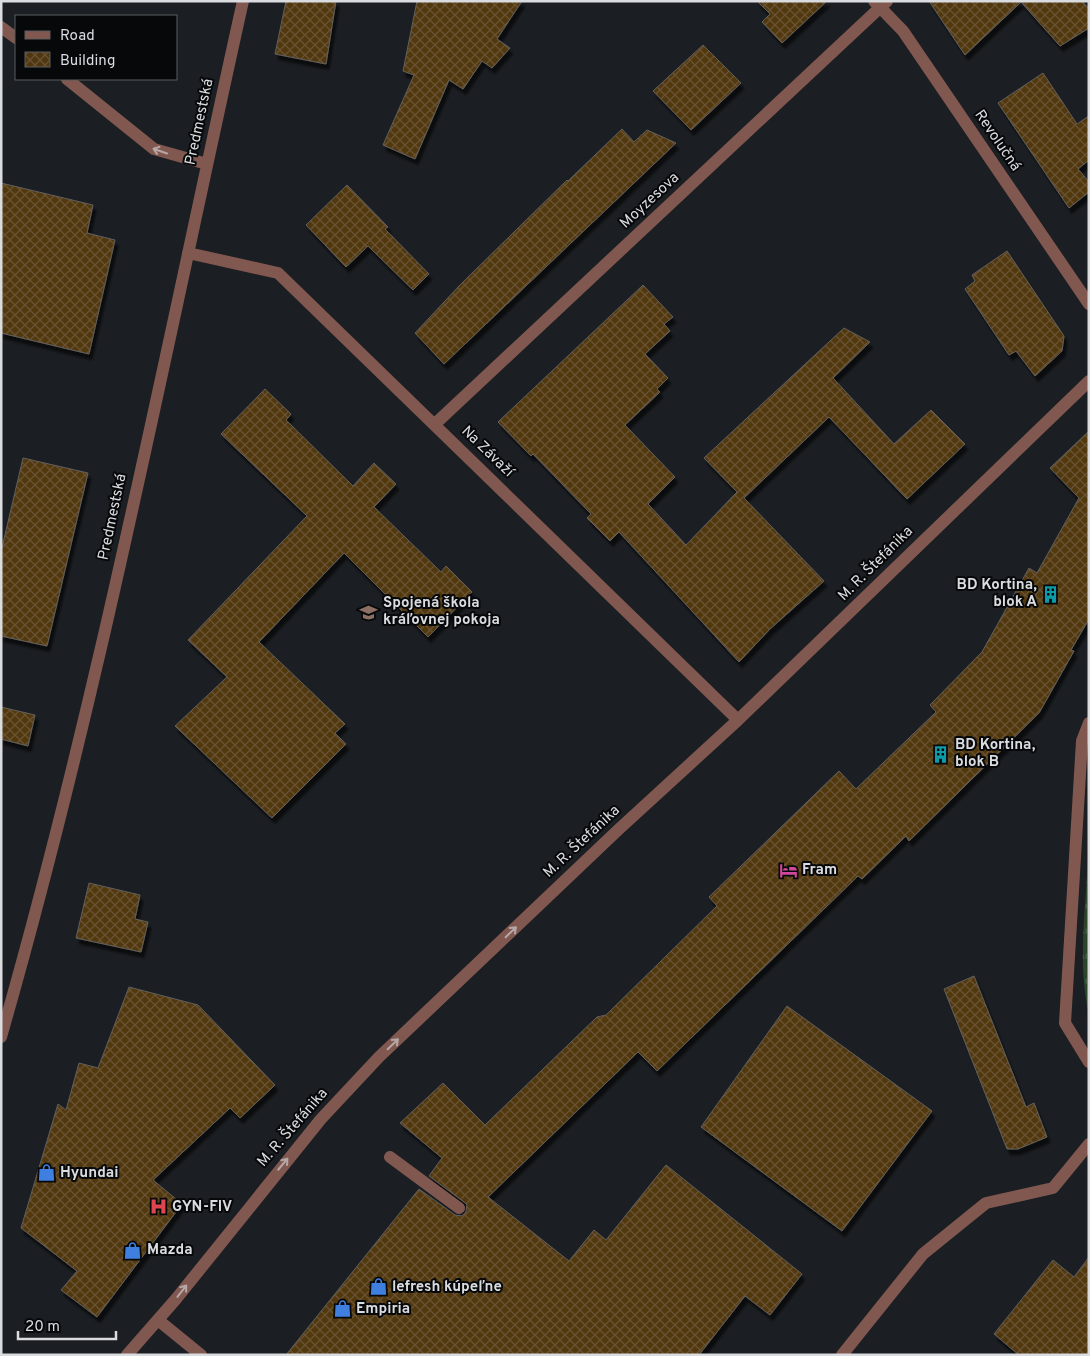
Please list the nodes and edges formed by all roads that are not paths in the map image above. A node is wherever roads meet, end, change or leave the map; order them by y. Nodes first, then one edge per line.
1 (243, 1) edge
2 (880, 4) edge
3 (1, 26) edge
4 (15, 37) edge
5 (68, 80) edge
6 (207, 164) junction
7 (188, 253) junction
8 (1089, 304) edge
9 (1089, 381) edge
10 (435, 424) junction
11 (738, 720) junction
12 (1089, 723) edge
13 (1, 1037) edge
14 (1089, 1062) edge
15 (1089, 1144) edge
16 (390, 1157) dead end
17 (459, 1208) dead end
18 (158, 1320) junction
19 (127, 1355) edge
20 (201, 1355) edge
21 (842, 1355) edge

1 - 6 street, Predmestská
2 - 8 street, Revolučná
2 - 10 street, Moyzesova
3 - 4 street
6 -> 5 street
6 - 7 street, Predmestská
7 - 10 street, Na Závaží
7 - 13 street, Predmestská
9 - 11 street, M. R. Štefánika
10 - 11 street, Na Závaží
18 -> 11 street, M. R. Štefánika
12 - 14 street
15 - 21 street
16 - 17 street
18 - 19 street, M. R. Štefánika
18 - 20 street

